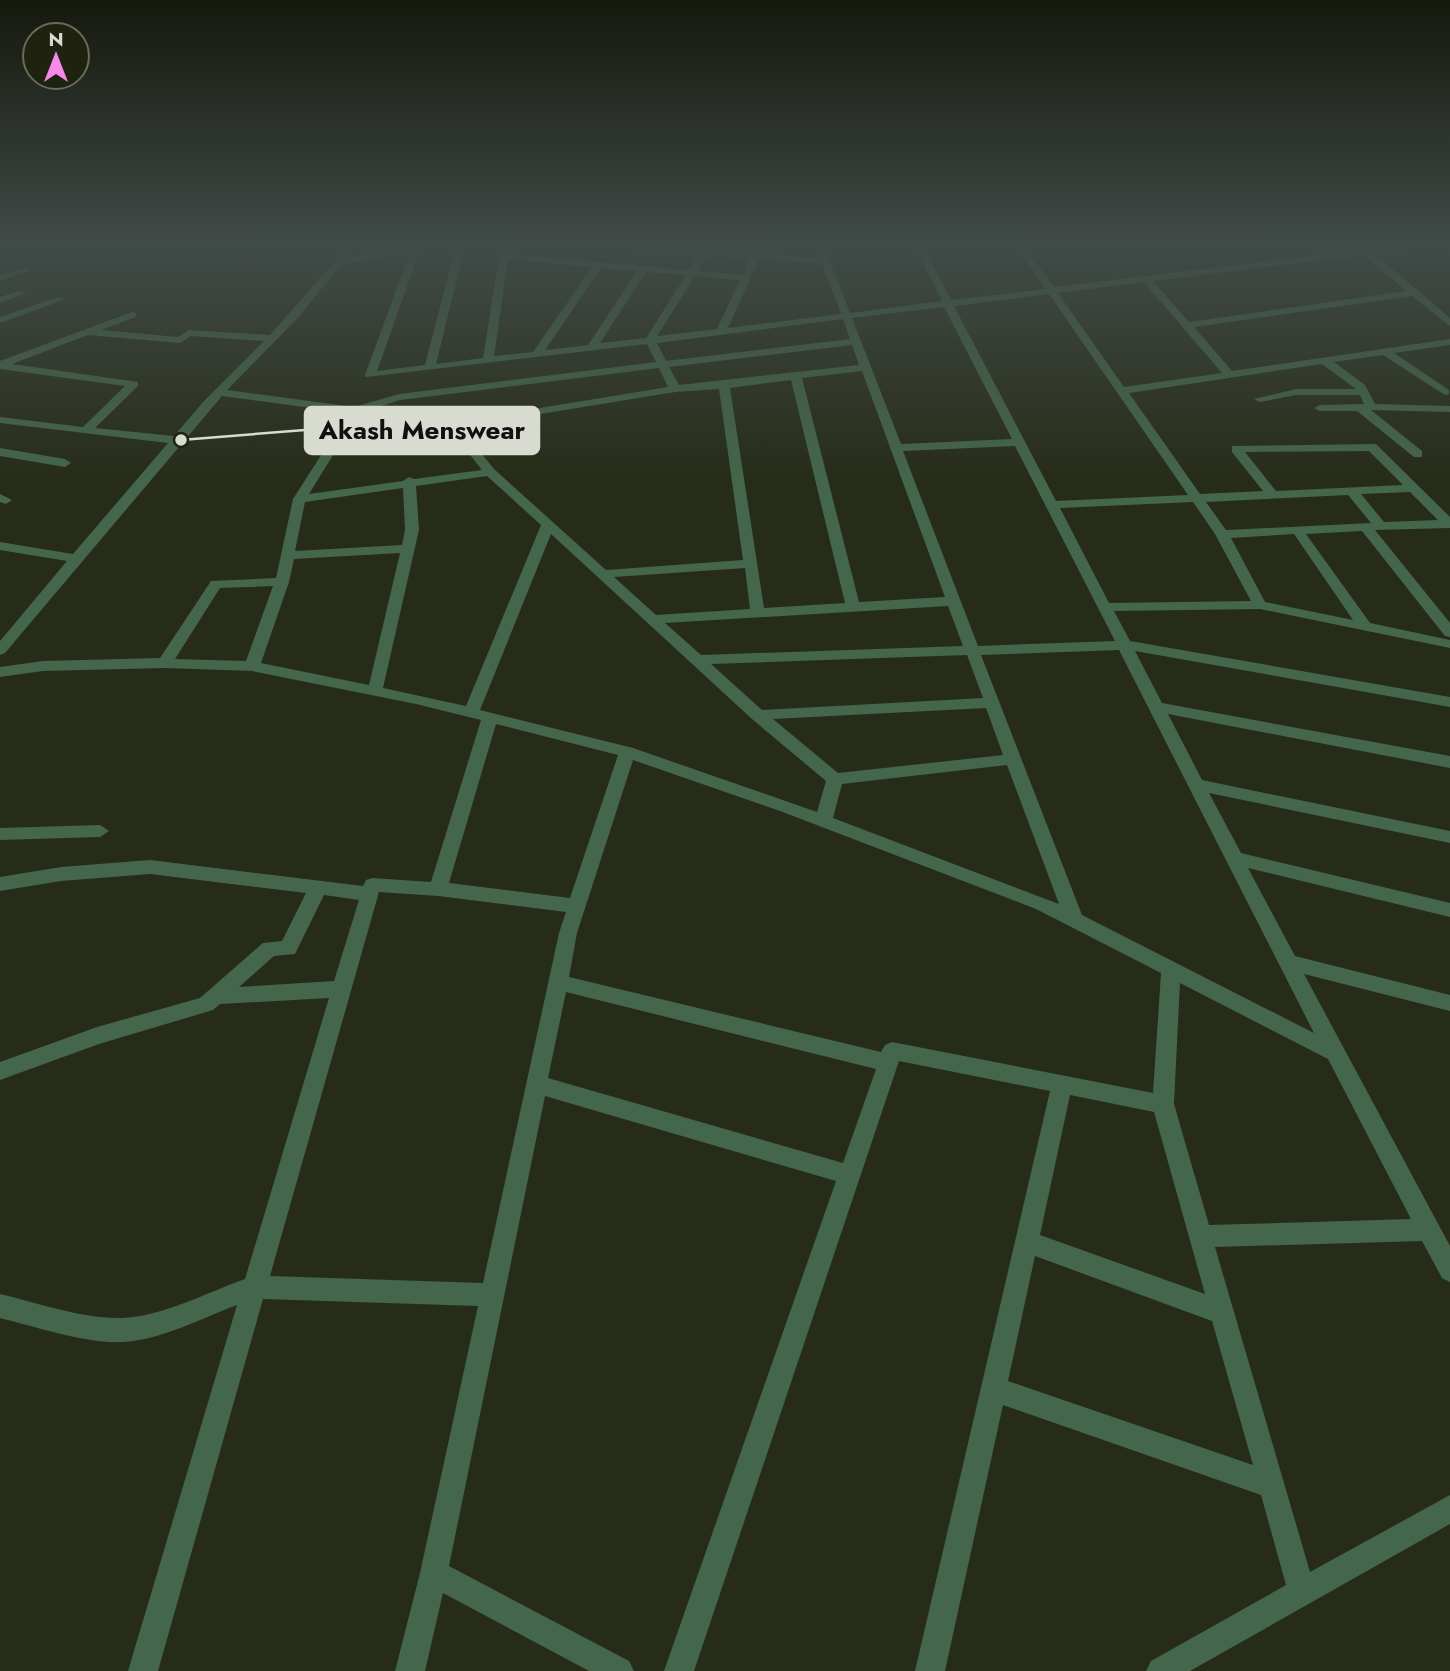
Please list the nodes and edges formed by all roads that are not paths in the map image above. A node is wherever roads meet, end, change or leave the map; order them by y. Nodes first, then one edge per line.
1 (109, 324) edge
2 (285, 324) edge
3 (388, 324) edge
4 (441, 324) edge
5 (493, 324) edge
6 (558, 324) edge
7 (607, 324) edge
8 (660, 324) edge
9 (724, 324) edge
10 (775, 324) edge
11 (848, 324) edge
12 (958, 324) edge
13 (1073, 324) edge
14 (1193, 324) edge
15 (1186, 325) joint
16 (721, 331) junction
17 (88, 332) junction
18 (272, 338) junction
19 (650, 340) junction
20 (855, 341) junction
21 (1450, 342) edge
22 (592, 347) junction
23 (1385, 352) junction
24 (537, 354) junction
25 (488, 360) junction
26 (1325, 360) junction
27 (662, 364) junction
28 (0, 365) edge
29 (865, 367) junction
30 (430, 368) junction
31 (1229, 374) junction
32 (796, 376) junction
33 (724, 385) junction
34 (675, 389) junction
35 (1120, 391) junction
36 (219, 392) junction
37 (1364, 392) junction
38 (1445, 392) dead end
39 (1260, 399) dead end
40 (1365, 407) junction
41 (1320, 408) dead end
42 (1444, 409) edge
43 (355, 411) junction
44 (0, 420) edge
45 (1450, 421) edge
46 (86, 431) junction
47 (177, 440) junction
48 (1020, 442) junction
49 (895, 448) junction
50 (0, 452) edge
51 (1418, 454) dead end
52 (65, 463) dead end
53 (490, 472) junction
54 (410, 481) junction
55 (1413, 488) junction
56 (1352, 491) junction
57 (1272, 494) junction
58 (1196, 498) junction
59 (299, 499) junction
60 (1450, 504) edge
61 (1052, 505) junction
62 (1430, 505) junction
63 (1449, 523) edge
64 (548, 524) junction
65 (1372, 525) junction
66 (1297, 530) junction
67 (1222, 534) junction
68 (0, 546) edge
69 (408, 549) junction
70 (288, 555) junction
71 (77, 559) junction
72 (750, 564) junction
73 (603, 574) junction
74 (282, 582) junction
75 (954, 601) junction
76 (1260, 606) junction
77 (853, 607) junction
78 (1105, 607) junction
79 (758, 613) junction
80 (653, 619) junction
81 (1366, 628) junction
82 (1450, 633) edge
83 (1450, 644) edge
84 (1125, 645) junction
85 (972, 649) junction
86 (0, 650) edge
87 (698, 660) junction
88 (164, 663) junction
89 (252, 666) junction
90 (0, 672) edge
91 (375, 691) junction
92 (1450, 702) edge
93 (992, 703) junction
94 (1156, 706) junction
95 (481, 715) junction
96 (758, 715) junction
97 (626, 752) junction
98 (1013, 759) junction
99 (1450, 762) edge
100 (835, 779) junction
101 (1196, 784) junction
102 (823, 821) junction
103 (100, 831) dead end
104 (0, 835) edge
105 (1450, 836) edge
106 (1235, 858) junction
107 (0, 884) edge
108 (318, 888) junction
109 (438, 889) junction
110 (369, 894) junction
111 (577, 906) junction
112 (1450, 910) edge
113 (1074, 920) junction
114 (1288, 962) junction
115 (1171, 970) junction
116 (558, 982) junction
117 (342, 989) junction
118 (216, 996) junction
119 (1450, 1003) edge
120 (1335, 1053) junction
121 (888, 1063) junction
122 (0, 1071) edge
123 (536, 1084) junction
124 (1062, 1084) junction
125 (1163, 1104) junction
126 (849, 1175) junction
127 (1430, 1230) junction
128 (1201, 1236) junction
129 (1027, 1242) junction
130 (1450, 1270) edge
131 (255, 1287) junction
132 (492, 1296) junction
133 (0, 1306) edge
134 (1222, 1312) junction
135 (993, 1389) junction
136 (1271, 1485) junction
137 (1450, 1509) edge
138 (434, 1573) junction
139 (1302, 1592) junction
140 (143, 1671) edge
141 (410, 1671) edge
142 (619, 1671) edge
143 (679, 1671) edge
144 (930, 1671) edge
145 (1161, 1671) edge

1 - 17 street
2 - 18 street
3 - 30 street
4 - 30 street
5 - 25 street
6 - 24 street
7 - 22 street
8 - 19 street
9 - 16 street
10 - 16 street
11 - 20 street
12 - 48 street
13 - 35 street
14 - 15 street
15 - 31 street
16 - 19 street
17 - 18 street
17 - 28 street
18 - 36 street
19 - 22 street
19 - 27 street
20 - 27 street
20 - 29 street
21 - 23 street
22 - 24 street
23 - 26 street
23 - 38 street
24 - 25 street
25 - 30 street
26 - 31 street
26 - 37 street
27 - 34 street
27 - 43 street
28 - 46 street
29 - 32 street
29 - 49 street
31 - 35 street
32 - 33 street
32 - 77 street
33 - 34 street
33 - 72 street
34 - 53 street
35 - 58 street
36 - 43 street
36 - 47 street
37 - 39 street
37 - 40 street
40 - 41 street
40 - 42 street
40 - 51 street
42 - 45 street
43 - 59 street
44 - 46 street
46 - 47 street
47 - 71 street
48 - 49 street
48 - 61 street
49 - 75 street
50 - 52 street
53 - 54 street
53 - 64 street
54 - 59 street
54 - 69 street
55 - 56 street
55 - 57 street
55 - 62 street
56 - 57 street
56 - 65 street
57 - 58 street
58 - 61 street
58 - 67 street
59 - 70 street
60 - 62 street
61 - 78 street
62 - 63 street
63 - 65 street
64 - 73 street
64 - 95 street
65 - 66 street
65 - 82 street
66 - 67 street
66 - 81 street
67 - 76 street
68 - 71 street
69 - 70 street
69 - 91 street
70 - 74 street
71 - 86 street
72 - 73 street
72 - 79 street
73 - 80 street
74 - 88 street
74 - 89 street
75 - 77 street
75 - 85 street
76 - 78 street
76 - 81 street
77 - 79 street
78 - 84 street
79 - 80 street
80 - 87 street
81 - 83 street
84 - 85 street
84 - 92 street
84 - 94 street
85 - 87 street
85 - 93 street
87 - 96 street
88 - 89 street
88 - 90 street
89 - 91 street
91 - 95 street
93 - 96 street
93 - 98 street
94 - 99 street
94 - 101 street
95 - 97 street
95 - 109 street
96 - 100 street
97 - 102 street
97 - 111 street
98 - 100 street
98 - 113 street
100 - 102 street
101 - 105 street
101 - 106 street
102 - 113 street
103 - 104 street
106 - 112 street
106 - 114 street
107 - 108 street
108 - 110 street
108 - 118 street
109 - 110 street
109 - 111 street
110 - 117 street
111 - 116 street
113 - 115 street
114 - 119 street
114 - 120 street
115 - 120 street
115 - 125 street
116 - 121 street
116 - 123 street
117 - 118 street
117 - 131 street
118 - 122 street
120 - 127 street
121 - 124 street
121 - 126 street
123 - 126 street
123 - 132 street
124 - 125 street
124 - 129 street
125 - 128 street
126 - 143 street
127 - 128 street
127 - 130 street
128 - 134 street
129 - 134 street
129 - 135 street
131 - 132 street
131 - 133 street
131 - 140 street
132 - 138 street
134 - 136 street
135 - 136 street
135 - 144 street
136 - 139 street
137 - 139 street
138 - 141 street
138 - 142 street
139 - 145 street

